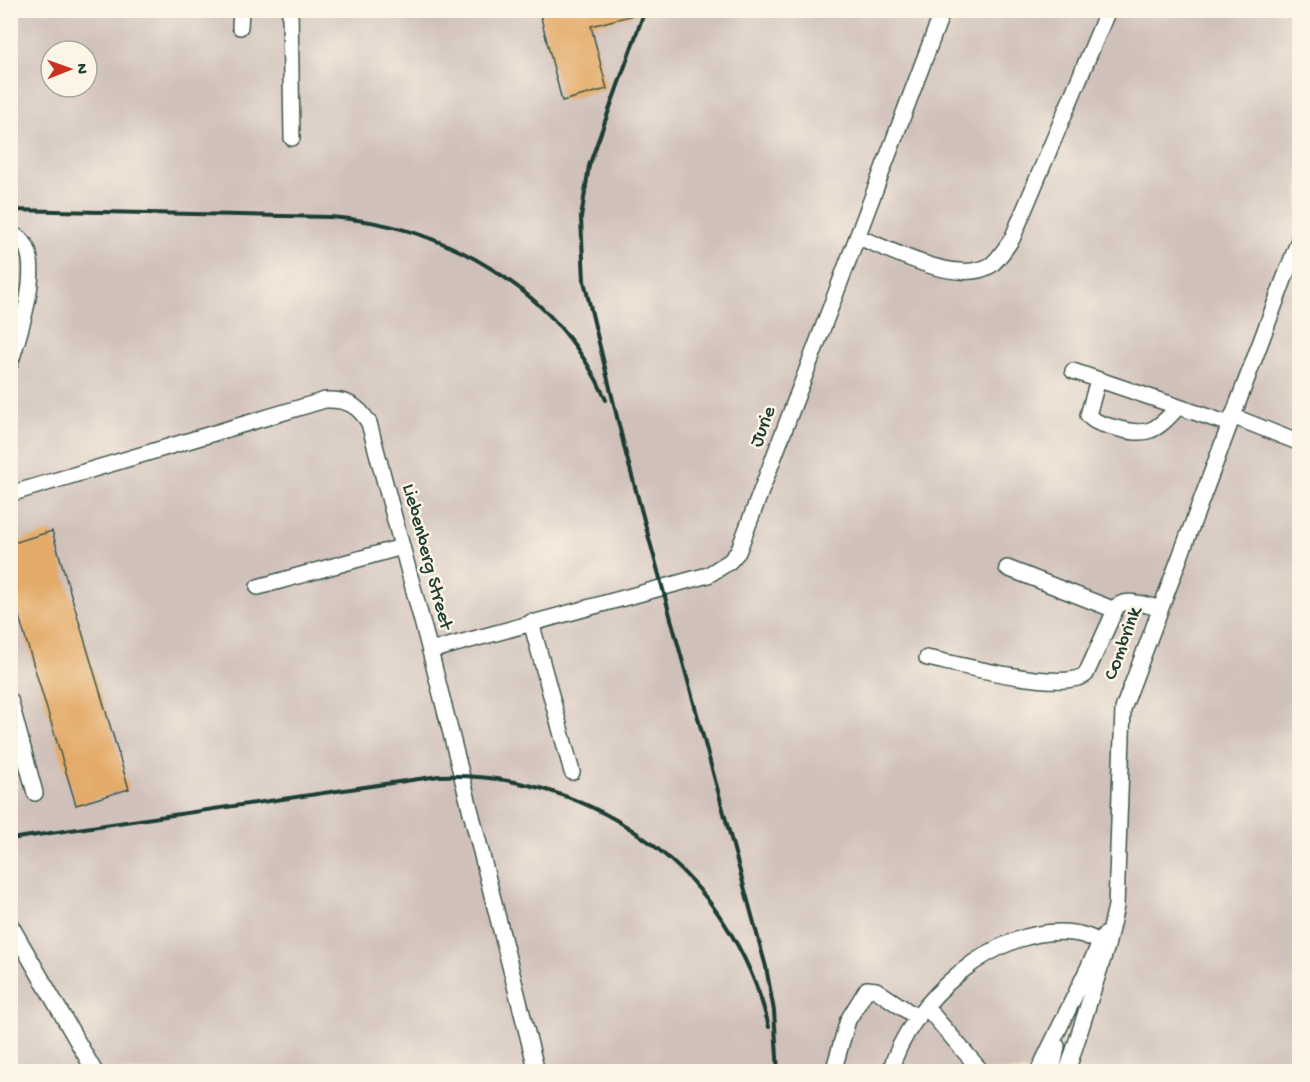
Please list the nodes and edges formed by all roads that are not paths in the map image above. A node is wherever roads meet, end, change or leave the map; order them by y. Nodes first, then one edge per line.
1 (241, 10) edge
2 (290, 10) edge
3 (943, 10) edge
4 (1108, 10) edge
5 (240, 27) dead end
6 (292, 138) dead end
7 (10, 233) edge
8 (858, 237) junction
9 (1299, 237) edge
10 (10, 364) edge
11 (1073, 371) dead end
12 (1098, 380) junction
13 (1178, 407) junction
14 (1230, 420) junction
15 (1299, 443) edge
16 (10, 494) edge
17 (402, 547) junction
18 (1007, 568) dead end
19 (258, 587) dead end
20 (1159, 608) junction
21 (1115, 610) junction
22 (531, 622) junction
23 (430, 651) junction
24 (927, 658) dead end
25 (10, 700) edge
26 (572, 772) dead end
27 (35, 793) dead end
28 (12, 930) edge
29 (1103, 944) junction
30 (922, 1012) junction
31 (1061, 1028) junction
32 (1053, 1066) edge
33 (1069, 1068) edge
34 (95, 1071) edge
35 (537, 1071) edge
36 (833, 1071) edge
37 (890, 1071) edge
38 (982, 1071) edge
39 (1038, 1071) edge

1 - 5 street
2 - 6 street
3 - 8 street, Jurie
4 - 8 street
7 - 10 street
8 - 22 street, Jurie
9 - 14 street, Combrink
11 - 12 street
12 - 13 street
12 - 13 street
13 - 14 street
14 - 15 street
14 - 20 street, Combrink
16 - 17 street, Liebenberg Street
17 - 19 street
17 - 23 street, Liebenberg Street
18 - 21 street
20 - 21 street
20 - 29 street, Combrink
21 - 24 street
22 - 23 street, Jurie
22 - 26 street
23 - 35 street, Liebenberg Street
25 - 27 street
28 - 34 street
29 - 30 street
29 - 31 street
29 - 33 street
30 - 36 street
30 - 37 street
30 - 38 street
31 - 32 street
31 - 39 street
32 - 33 street

